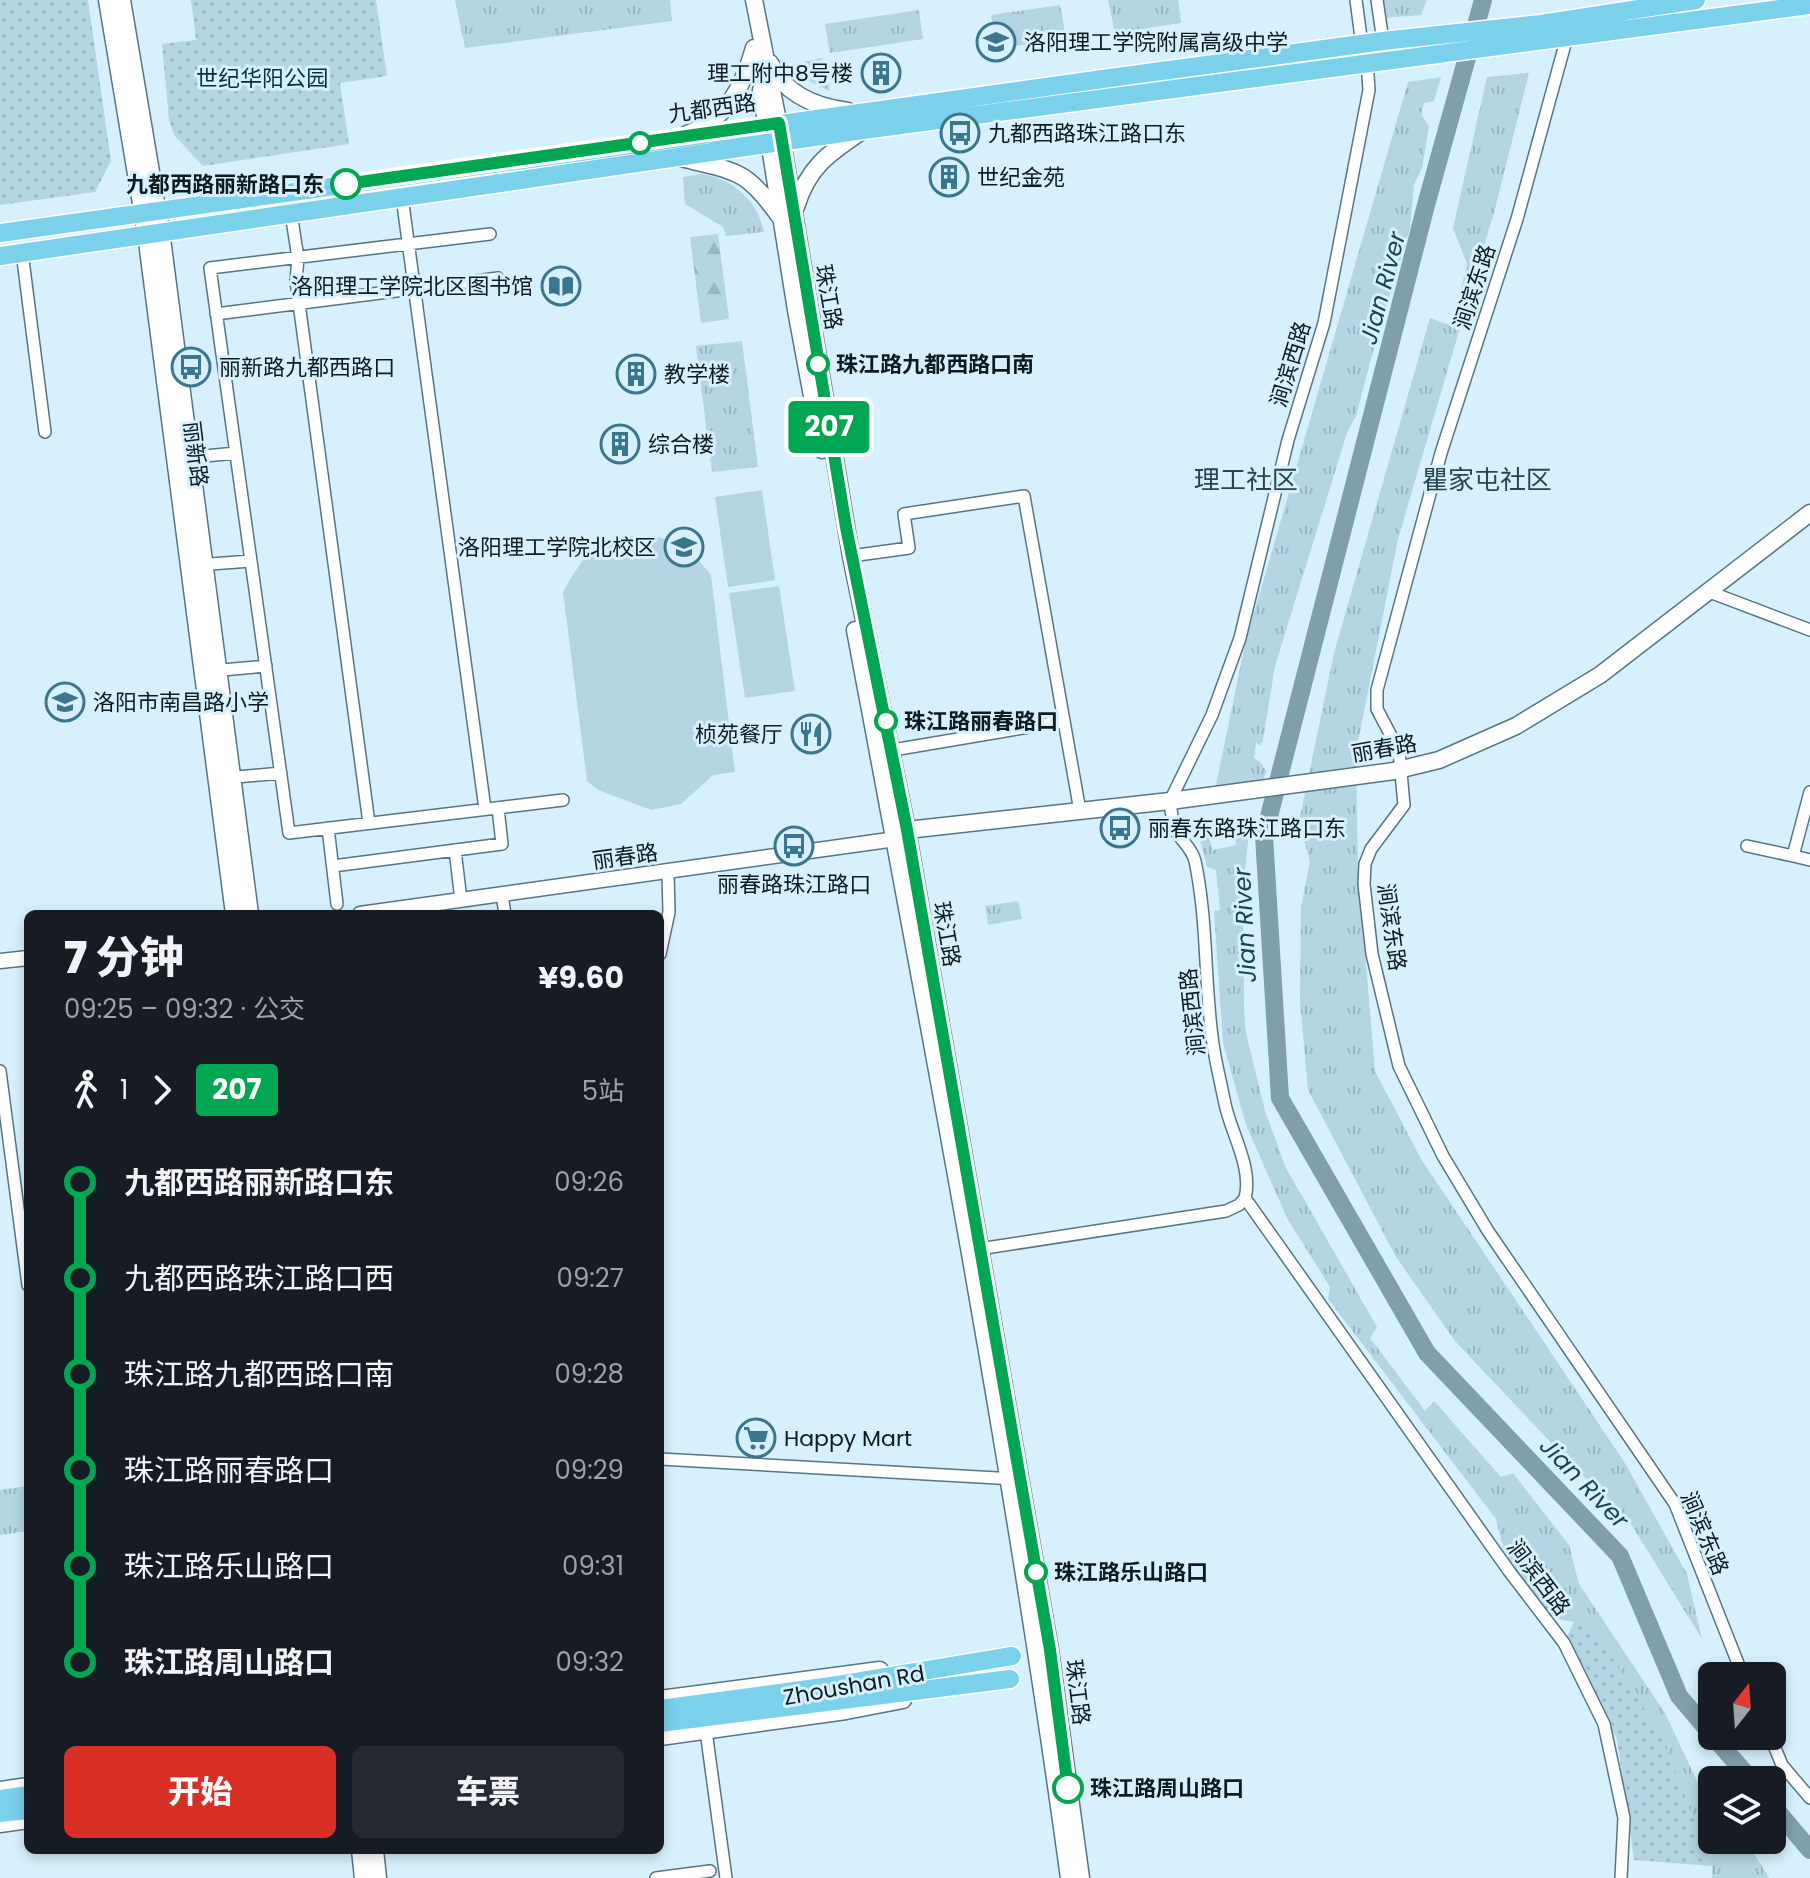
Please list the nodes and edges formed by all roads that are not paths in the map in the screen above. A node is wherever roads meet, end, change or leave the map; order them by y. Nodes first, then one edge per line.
1 (107, 0) edge
2 (122, 0) edge
3 (745, 0) edge
4 (754, 0) edge
5 (1356, 0) edge
6 (1377, 0) edge
7 (1696, 0) edge
8 (1810, 5) edge
9 (1540, 33) junction
10 (1567, 37) junction
11 (1383, 41) junction
12 (758, 47) junction
13 (1365, 53) junction
14 (864, 121) junction
15 (774, 133) junction
16 (679, 137) junction
17 (675, 157) junction
18 (402, 197) junction
19 (150, 212) junction
20 (291, 213) junction
21 (788, 216) junction
22 (153, 232) junction
23 (0, 233) edge
24 (490, 234) dead end
25 (409, 244) junction
26 (22, 252) junction
27 (0, 256) edge
28 (298, 258) junction
29 (498, 278) dead end
30 (415, 289) junction
31 (300, 304) junction
32 (216, 314) junction
33 (45, 432) dead end
34 (236, 453) junction
35 (183, 458) junction
36 (1810, 513) edge
37 (1810, 525) edge
38 (851, 556) junction
39 (251, 561) junction
40 (196, 565) junction
41 (1712, 593) junction
42 (1810, 630) edge
43 (266, 666) junction
44 (210, 671) junction
45 (1064, 721) junction
46 (893, 750) junction
47 (281, 773) junction
48 (1399, 774) junction
49 (224, 778) junction
50 (1810, 792) edge
51 (563, 800) dead end
52 (1172, 806) junction
53 (492, 808) junction
54 (1080, 811) junction
55 (369, 823) junction
56 (328, 828) junction
57 (904, 837) junction
58 (1747, 846) dead end
59 (455, 850) junction
60 (1793, 856) junction
61 (1810, 860) edge
62 (333, 866) junction
63 (668, 873) junction
64 (502, 895) junction
65 (461, 900) junction
66 (337, 904) dead end
67 (234, 910) edge
68 (249, 910) edge
69 (405, 910) edge
70 (504, 910) edge
71 (664, 935) edge
72 (24, 958) edge
73 (0, 961) edge
74 (0, 1071) edge
75 (1245, 1198) junction
76 (979, 1249) junction
77 (24, 1254) edge
78 (664, 1459) edge
79 (1013, 1479) junction
80 (1012, 1656) junction
81 (1044, 1659) junction
82 (1737, 1662) edge
83 (1010, 1679) junction
84 (840, 1692) junction
85 (664, 1698) edge
86 (664, 1709) edge
87 (664, 1722) edge
88 (706, 1731) junction
89 (664, 1736) edge
90 (1776, 1750) edge
91 (24, 1787) edge
92 (0, 1790) edge
93 (24, 1798) edge
94 (1810, 1798) edge
95 (0, 1801) edge
96 (24, 1809) edge
97 (0, 1812) edge
98 (24, 1821) edge
99 (0, 1824) edge
100 (360, 1854) edge
101 (375, 1854) edge
102 (710, 1871) dead end
103 (363, 1878) edge
104 (378, 1878) edge
105 (656, 1878) edge
106 (726, 1878) edge
107 (1069, 1878) edge
108 (1081, 1878) edge
109 (1621, 1878) edge

1 - 19 main road, 丽新路
2 - 19 main road, 丽新路
3 - 12 main road, 珠江路
4 - 12 main road, 珠江路
5 - 13 street, 涧滨西路
6 - 11 street
7 - 9 main road
8 - 10 main road
9 - 10 main road
9 - 11 main road, 九都西路
9 - 13 main road
10 - 48 street, 涧滨东路
11 - 13 main road, 九都西路
12 - 14 main road
12 - 15 main road, 珠江路
12 - 16 main road
13 - 14 main road, 九都西路
13 - 52 street, 涧滨西路
14 - 15 main road, 九都西路
14 - 21 main road
15 - 16 main road, 九都西路
15 - 17 main road, 九都西路
15 - 21 main road, 珠江路
16 - 19 main road, 九都西路
17 - 18 main road, 九都西路
17 - 21 main road
18 - 20 main road, 九都西路
18 - 25 street
19 - 22 main road, 丽新路
19 - 23 main road, 九都西路
20 - 22 main road, 九都西路
20 - 28 street
21 - 38 main road, 珠江路
21 - 57 main road, 珠江路
22 - 26 main road, 九都西路
22 - 35 main road, 丽新路
24 - 25 street
25 - 28 street
25 - 30 street
26 - 27 main road, 九都西路
26 - 33 street
28 - 31 street
28 - 32 street
29 - 30 street
30 - 31 street
30 - 53 street
31 - 32 street
31 - 55 street
32 - 34 street
34 - 35 street
34 - 39 street
35 - 40 main road, 丽新路
36 - 41 main road, 丽春路
37 - 41 main road, 丽春路
38 - 45 street
38 - 46 main road, 珠江路
39 - 40 street
39 - 43 street
40 - 44 main road, 丽新路
41 - 42 street
41 - 48 main road, 丽春路
43 - 44 street
43 - 47 street
44 - 49 main road, 丽新路
45 - 46 street
45 - 54 street
46 - 57 main road, 珠江路
47 - 49 street
47 - 56 street
48 - 52 main road, 丽春路
48 - 82 street, 涧滨东路
49 - 67 main road, 丽新路
49 - 68 main road, 丽新路
50 - 60 street
51 - 53 street
52 - 54 main road, 丽春路
52 - 57 main road, 丽春路
52 - 75 street, 涧滨西路
53 - 55 street
53 - 59 street
54 - 57 main road, 丽春路
55 - 56 street
56 - 62 street
57 - 63 street, 丽春路
57 - 76 main road, 珠江路
57 - 79 main road, 珠江路
58 - 60 street
59 - 62 street
59 - 65 street
60 - 61 street
62 - 66 street
63 - 64 street, 丽春路
63 - 71 street
64 - 65 street, 丽春路
64 - 70 street
65 - 69 street, 丽春路
72 - 73 street
74 - 77 street
75 - 76 street
75 - 109 street, 涧滨西路
76 - 79 main road, 珠江路
78 - 79 street
79 - 81 main road, 珠江路
80 - 81 main road, Zhoushan Rd
80 - 84 main road
80 - 85 main road, Zhoushan Rd
81 - 83 main road, Zhoushan Rd
81 - 107 main road, 珠江路
81 - 108 main road, 珠江路
83 - 84 main road
83 - 88 main road, Zhoushan Rd
84 - 86 main road
84 - 87 main road
88 - 89 main road, Zhoushan Rd
88 - 106 street
90 - 94 street
91 - 92 main road
93 - 95 main road
96 - 97 main road
98 - 99 main road
100 - 103 main road
101 - 104 main road
102 - 105 street

